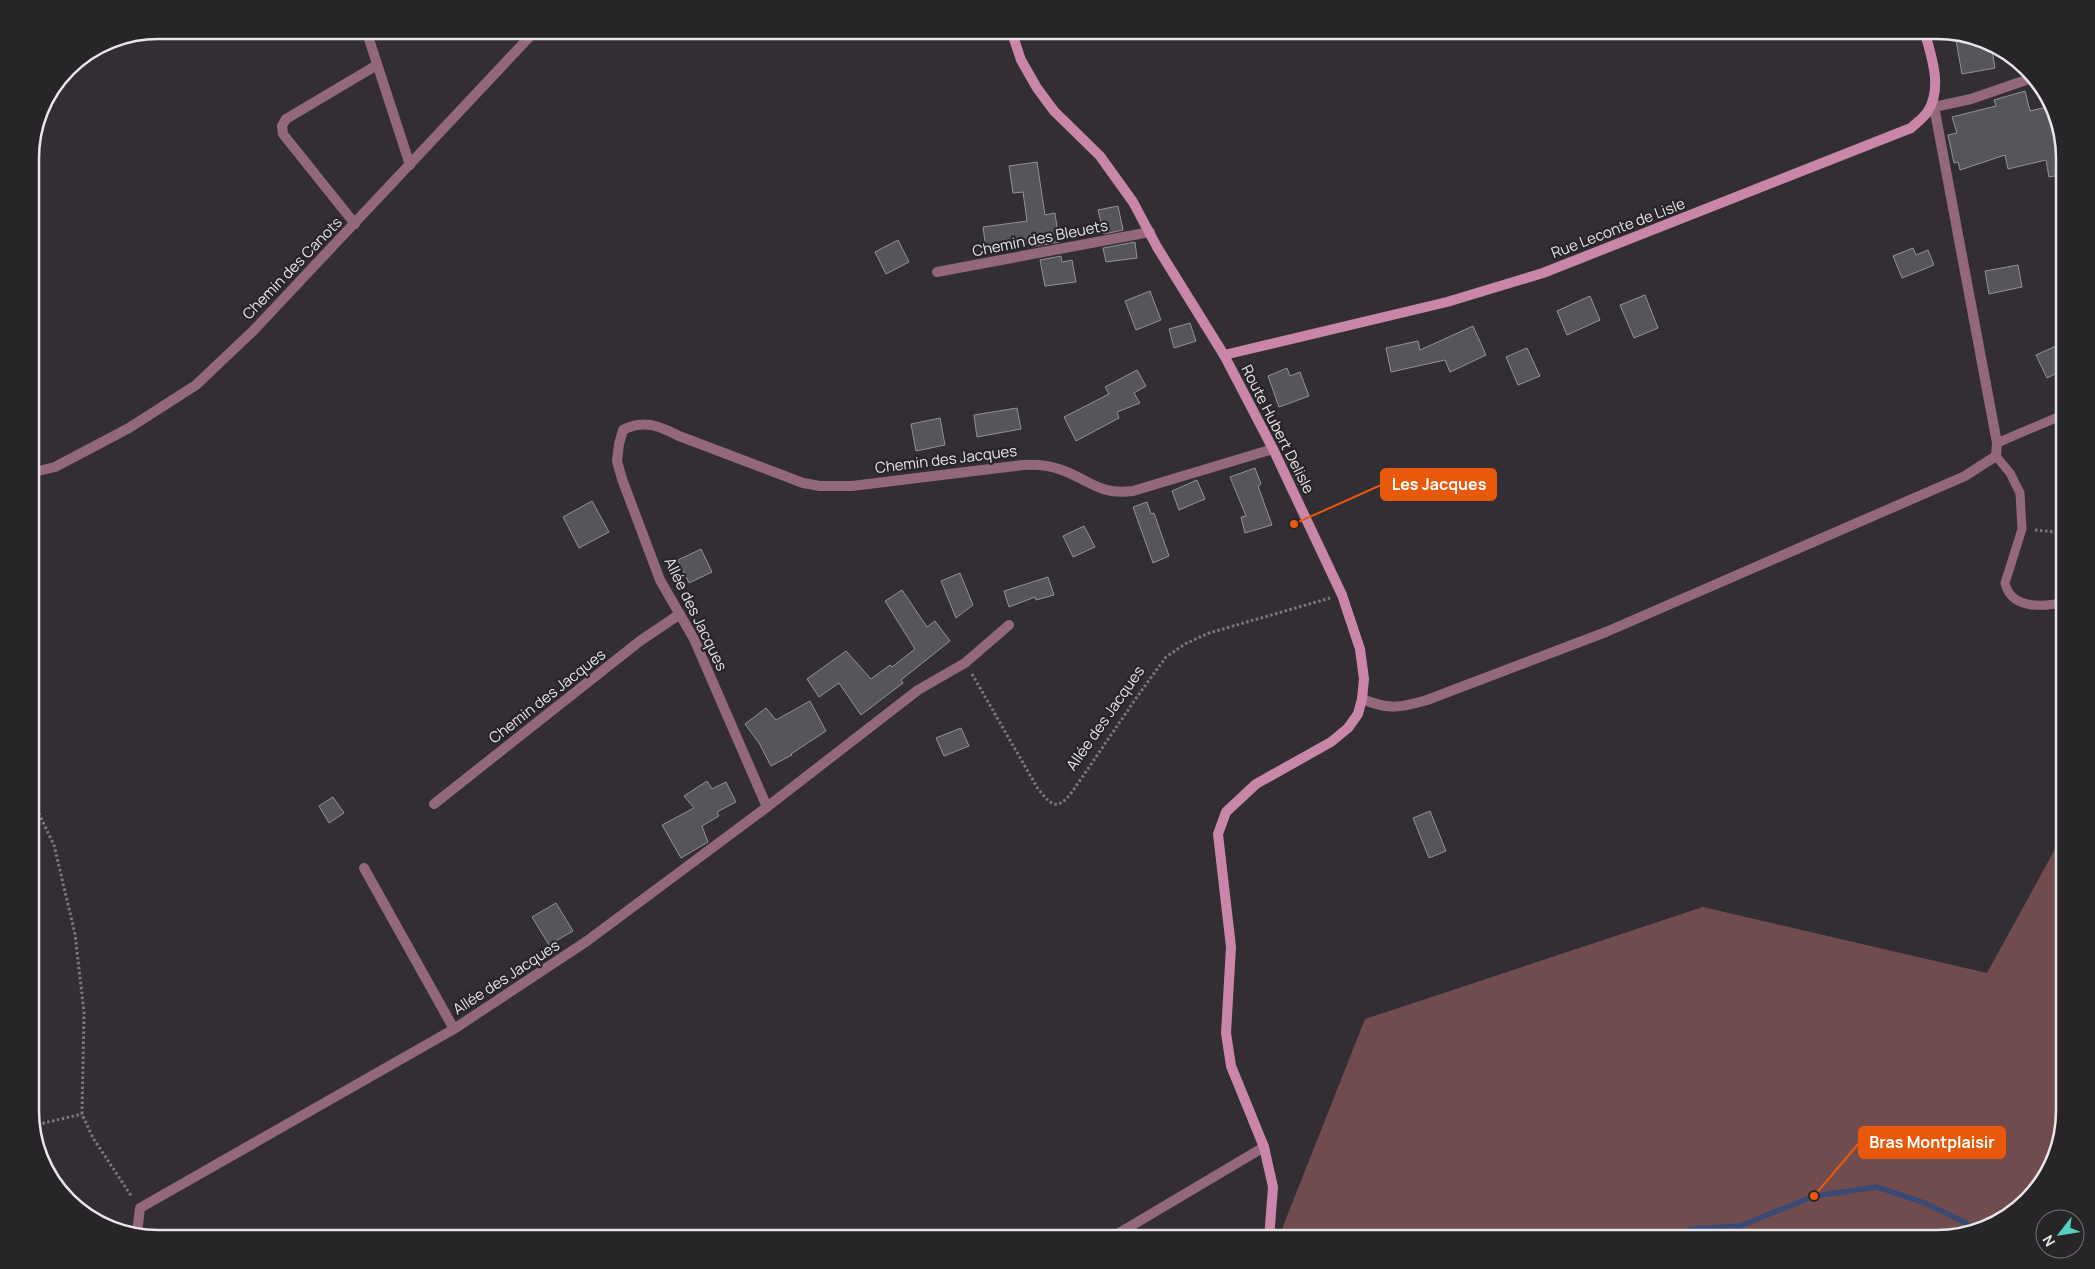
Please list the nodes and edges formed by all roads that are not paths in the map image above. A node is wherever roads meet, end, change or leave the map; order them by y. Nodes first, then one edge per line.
1 (369, 39) edge
2 (528, 39) edge
3 (1013, 39) edge
4 (1926, 39) edge
5 (377, 65) junction
6 (2027, 80) edge
7 (1933, 104) junction
8 (410, 165) junction
9 (355, 224) junction
10 (1150, 232) junction
11 (937, 272) dead end
12 (1224, 354) junction
13 (2056, 418) edge
14 (623, 430) joint
15 (1998, 443) junction
16 (1273, 449) junction
17 (1996, 456) junction
18 (39, 470) edge
19 (2056, 603) edge
20 (680, 614) junction
21 (1009, 626) dead end
22 (1362, 699) junction
23 (434, 804) dead end
24 (767, 807) junction
25 (364, 868) dead end
26 (454, 1029) junction
27 (1264, 1146) junction
28 (138, 1228) edge
29 (1124, 1230) edge
30 (1270, 1230) edge

1 - 5 street
2 - 8 street, Chemin des Canots
3 - 10 main road, Route Hubert Delisle
4 - 7 main road, Rue Leconte de Lisle
5 - 8 street
5 - 9 street
6 - 7 street
7 - 12 main road, Rue Leconte de Lisle
7 - 15 street
8 - 9 street, Chemin des Canots
9 - 18 street, Chemin des Canots
10 - 11 street, Chemin des Bleuets
10 - 12 main road, Route Hubert Delisle
12 - 16 main road, Route Hubert Delisle
13 - 15 lane
14 - 16 street, Chemin des Jacques
14 - 20 street, Allée des Jacques
15 - 17 street
16 - 22 main road, Route Hubert Delisle
17 - 19 lane
17 - 22 street
20 - 23 street, Chemin des Jacques
20 - 24 street, Allée des Jacques
21 - 24 street, Allée des Jacques
22 - 27 main road, Route Hubert Delisle
24 - 26 street, Allée des Jacques
25 - 26 street, Allée des Jacques
26 - 28 street, Allée des Jacques
27 - 29 street
27 - 30 main road, Route Hubert Delisle

